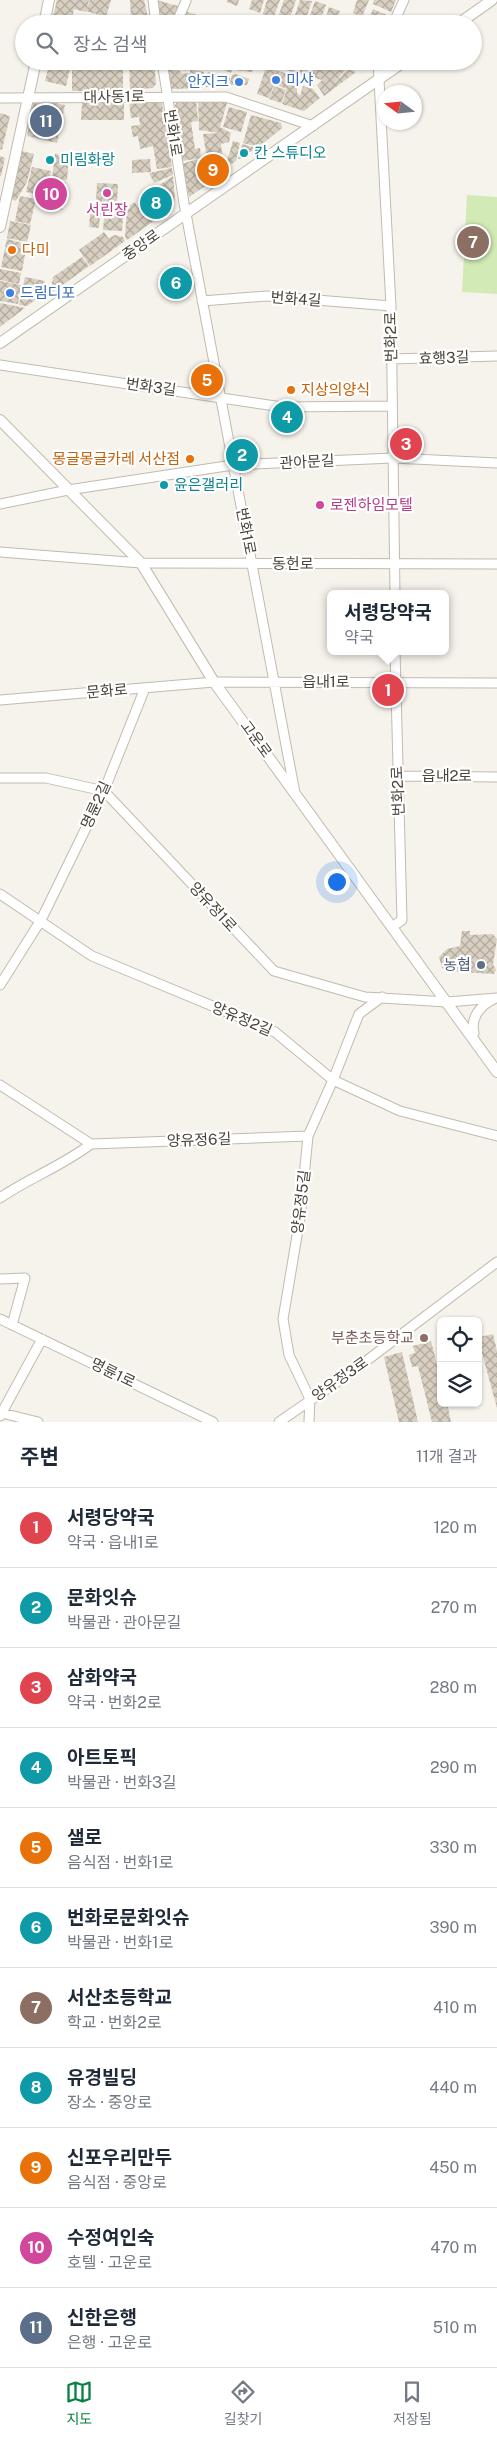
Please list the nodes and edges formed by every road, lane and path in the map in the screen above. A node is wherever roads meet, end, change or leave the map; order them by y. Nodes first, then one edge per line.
1 (49, 0) edge
2 (153, 0) edge
3 (404, 0) edge
4 (492, 0) edge
5 (186, 1) edge
6 (46, 15) edge
7 (155, 15) edge
8 (180, 15) edge
9 (397, 15) edge
10 (471, 15) edge
11 (34, 70) edge
12 (163, 70) edge
13 (378, 70) edge
14 (392, 70) edge
15 (378, 80) junction
16 (167, 96) junction
17 (0, 98) edge
18 (28, 98) junction
19 (313, 126) junction
20 (186, 214) junction
21 (0, 227) edge
22 (202, 302) junction
23 (391, 306) junction
24 (0, 343) edge
25 (497, 356) edge
26 (391, 359) junction
27 (0, 365) edge
28 (220, 397) junction
29 (392, 406) junction
30 (0, 420) edge
31 (393, 458) junction
32 (497, 463) edge
33 (233, 465) junction
34 (68, 490) junction
35 (0, 504) edge
36 (0, 552) edge
37 (141, 563) junction
38 (252, 564) junction
39 (394, 564) junction
40 (497, 564) edge
41 (395, 590) edge
42 (395, 655) edge
43 (214, 682) junction
44 (274, 682) junction
45 (396, 683) junction
46 (497, 683) edge
47 (145, 688) junction
48 (0, 700) edge
49 (397, 776) junction
50 (497, 777) edge
51 (0, 778) edge
52 (104, 791) junction
53 (295, 794) junction
54 (0, 894) edge
55 (41, 920) junction
56 (392, 927) junction
57 (0, 985) edge
58 (382, 997) junction
59 (497, 998) edge
60 (447, 1002) junction
61 (471, 1035) junction
62 (497, 1072) edge
63 (333, 1080) junction
64 (0, 1085) edge
65 (308, 1136) junction
66 (497, 1136) edge
67 (91, 1144) junction
68 (0, 1198) edge
69 (497, 1262) edge
70 (0, 1279) edge
71 (0, 1319) edge
72 (12, 1325) junction
73 (42, 1339) junction
74 (310, 1399) junction
75 (1, 1415) edge
76 (38, 1422) edge
77 (213, 1422) edge
78 (279, 1422) edge
79 (309, 1422) edge

1 - 6 street
2 - 7 street
3 - 9 street
4 - 10 street
5 - 8 street
11 - 18 street
12 - 16 street, 번화1로
13 - 15 street, 번화2로
14 - 15 street, 중앙로
15 - 19 street, 중앙로
15 - 23 street, 번화2로
16 - 18 street, 대사동1로
16 - 19 street, 대사동1로
16 - 20 street, 번화1로
17 - 18 street, 대사동1로
18 - 21 street
19 - 20 street, 중앙로
20 - 22 street, 번화1로
20 - 24 street, 중앙로
22 - 23 street, 번화4길
22 - 28 street, 번화1로
23 - 26 street, 번화2로
25 - 26 street, 효행3길
26 - 29 street, 번화2로
27 - 28 street, 번화3길
28 - 29 street, 번화3길
28 - 33 street, 번화1로
29 - 31 street, 번화2로
30 - 34 street, 고운로
31 - 32 street, 관아문길
31 - 33 street, 관아문길
31 - 39 street, 번화2로
33 - 34 street, 관아문길
33 - 38 street, 번화1로
34 - 35 street, 관아문길
34 - 37 street, 고운로
36 - 37 street, 동헌로
37 - 38 street, 동헌로
37 - 43 street, 고운로
38 - 39 street, 동헌로
38 - 44 street, 번화1로
39 - 40 street, 동헌로
39 - 41 street, 번화2로
42 - 45 street, 번화2로
43 - 44 street, 읍내1로
43 - 47 street, 문화로
43 - 53 street, 고운로
44 - 45 street, 읍내1로
44 - 53 street, 번화1로
45 - 46 street, 읍내1로
45 - 49 street, 번화2로
47 - 48 street, 문화로
47 - 52 street, 명륜2길
49 - 50 street, 읍내2로
49 - 56 street, 번화2로
51 - 52 street
52 - 55 street, 명륜2길
52 - 58 street, 양유정1로
53 - 56 street, 고운로
54 - 55 street
55 - 57 street, 명륜2길
55 - 63 street, 양유정2길
56 - 60 street, 고운로
58 - 60 street, 양유정1로
58 - 63 street, 양유정5길
59 - 60 street, 양유정1로
59 - 61 street
60 - 61 street, 고운로
61 - 62 street, 고운로
63 - 65 street, 양유정5길
63 - 66 street, 양유정2길
64 - 67 street
65 - 67 street, 양유정6길
65 - 74 street, 양유정5길
67 - 68 street
69 - 74 street, 양유정3로
70 - 72 street
71 - 72 street, 명륜1로
72 - 73 street, 명륜1로
73 - 75 street
73 - 77 street, 명륜1로
74 - 78 street, 양유정3로
74 - 79 street, 양유정5길
75 - 76 street

